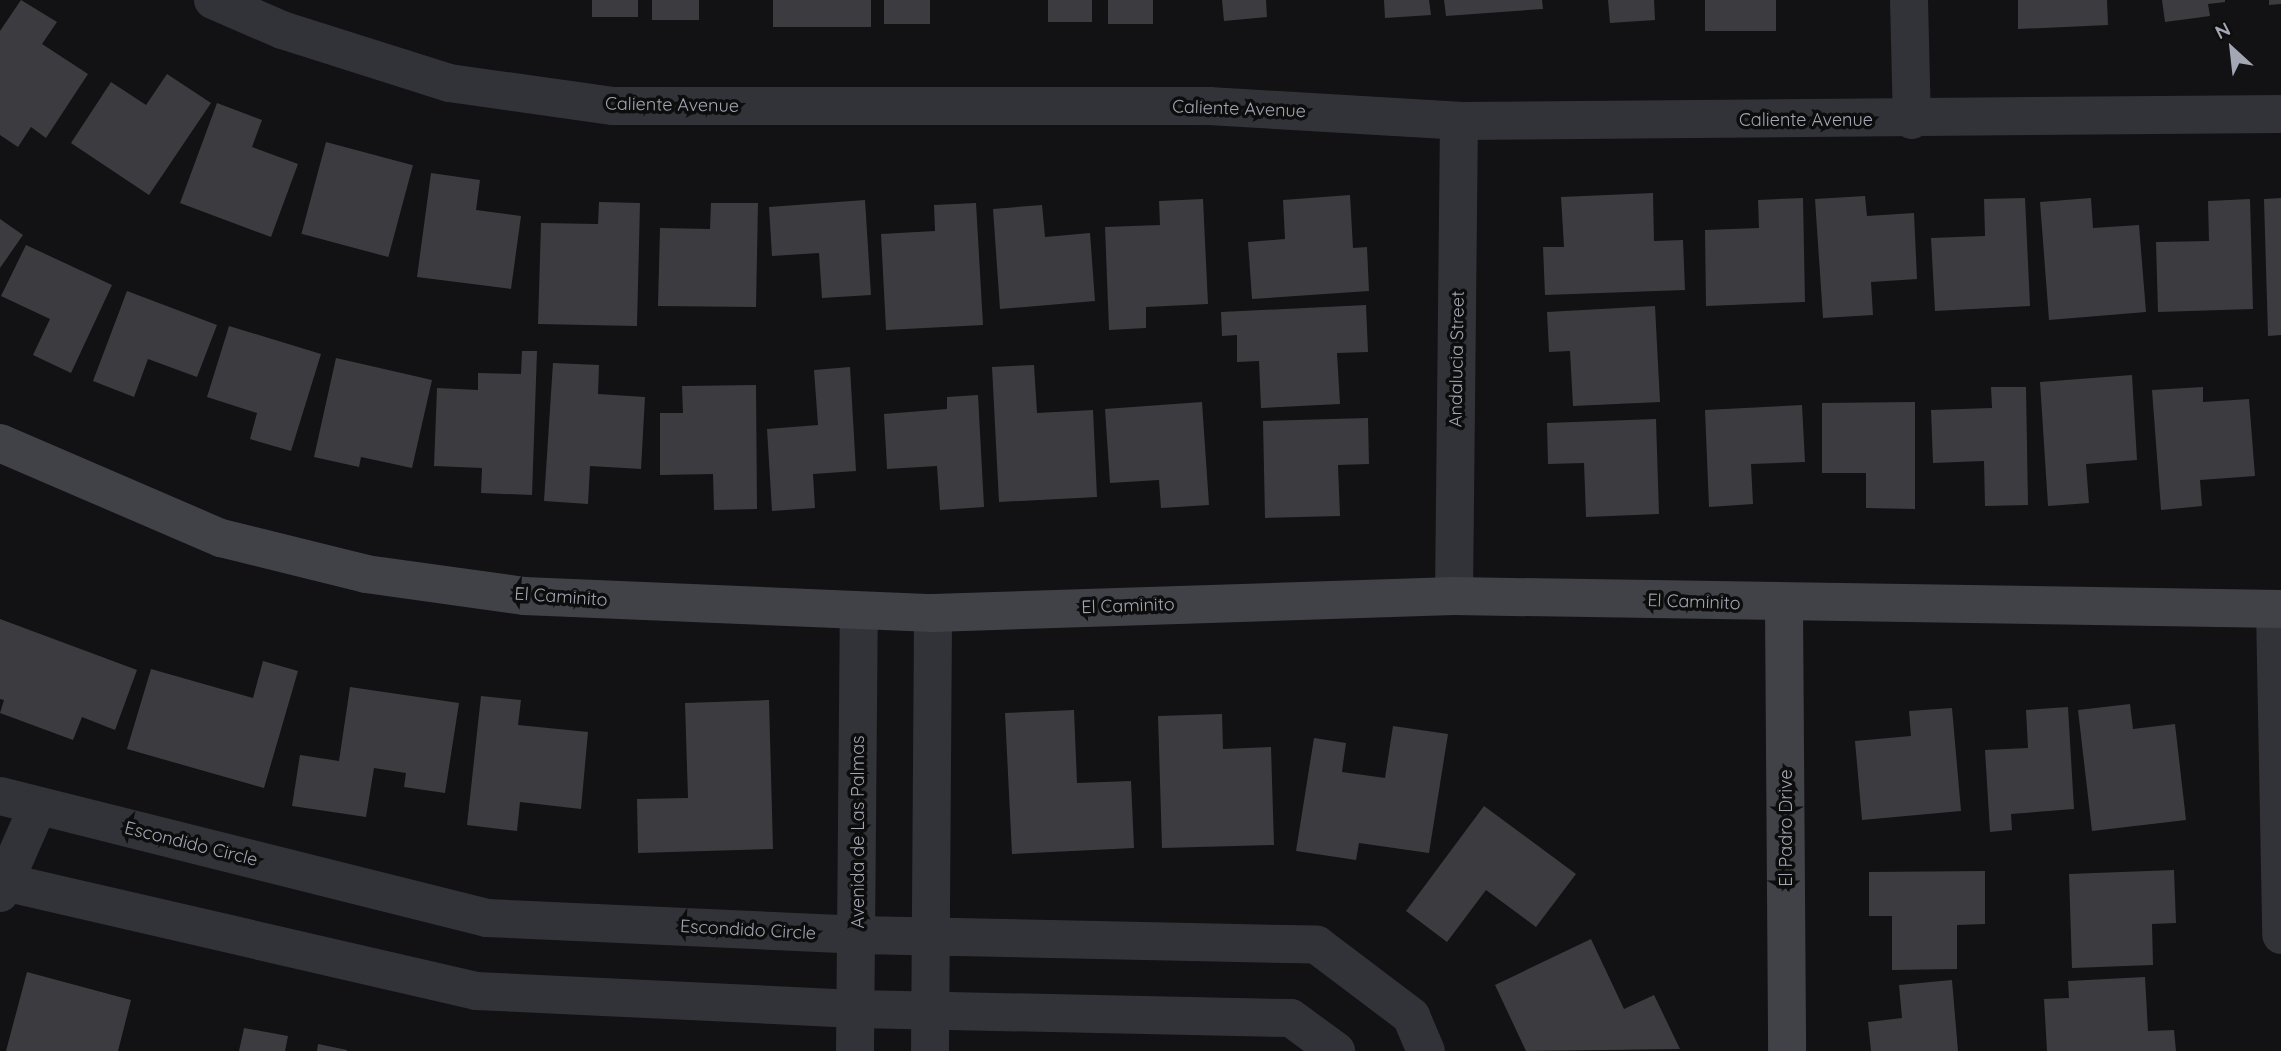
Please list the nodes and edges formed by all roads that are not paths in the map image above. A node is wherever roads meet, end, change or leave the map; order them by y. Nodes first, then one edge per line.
1 (214, 0) edge
2 (1909, 0) edge
3 (2281, 114) edge
4 (1912, 120) junction
5 (1459, 121) junction
6 (0, 443) edge
7 (1454, 596) junction
8 (1784, 605) junction
9 (2278, 609) edge
10 (859, 612) junction
11 (933, 613) junction
12 (0, 796) edge
13 (38, 806) junction
14 (2, 886) edge
15 (858, 935) junction
16 (2281, 935) edge
17 (931, 936) junction
18 (856, 1009) junction
19 (930, 1009) junction
20 (855, 1051) edge
21 (930, 1051) edge
22 (1336, 1051) edge
23 (1426, 1051) edge
24 (1787, 1051) edge

1 - 5 street, Caliente Avenue
2 - 4 street
3 - 4 street, Caliente Avenue
4 - 5 street, Caliente Avenue
5 - 7 street, Andalucia Street
6 - 10 street, El Caminito
7 - 8 street, El Caminito
7 - 11 street, El Caminito
8 - 9 street, El Caminito
8 - 24 street, El Padro Drive
9 - 16 street
10 - 11 street, El Caminito
10 - 15 street, Avenida de Las Palmas
11 - 17 street
12 - 13 street, Escondido Circle
13 - 14 street
13 - 15 street, Escondido Circle
14 - 18 street
15 - 17 street, Escondido Circle
15 - 18 street, Avenida de Las Palmas
17 - 19 street
17 - 23 street, Escondido Circle
18 - 19 street
18 - 20 street, Avenida de Las Palmas
19 - 21 street
19 - 22 street

